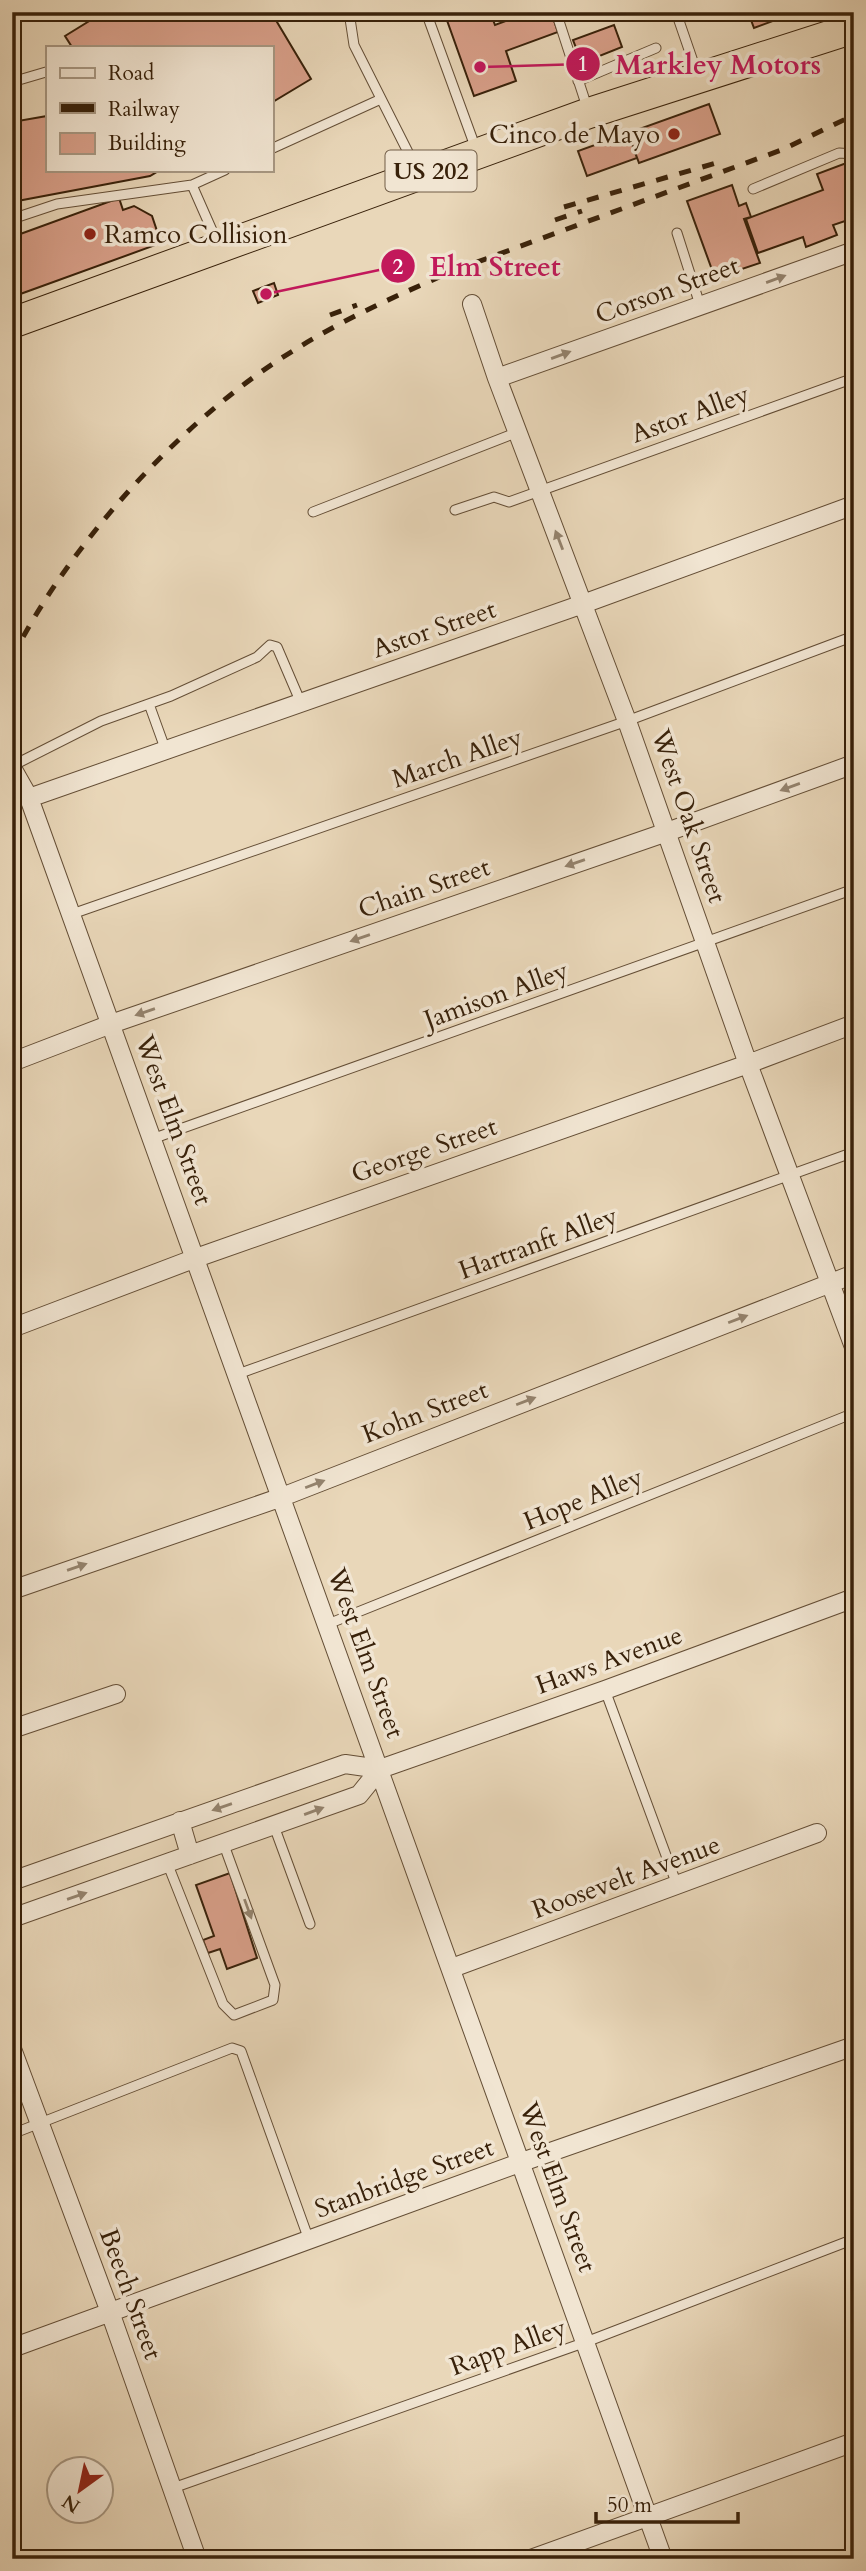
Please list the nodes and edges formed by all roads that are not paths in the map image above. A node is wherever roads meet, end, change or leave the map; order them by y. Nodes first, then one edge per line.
1 (349, 12) edge
2 (426, 12) edge
3 (556, 12) edge
4 (676, 12) edge
5 (854, 28) edge
6 (656, 48) dead end
7 (46, 72) edge
8 (699, 78) junction
9 (578, 81) junction
10 (12, 82) edge
11 (381, 99) junction
12 (589, 113) junction
13 (273, 148) edge
14 (477, 154) junction
15 (854, 154) edge
16 (221, 172) edge
17 (419, 175) junction
18 (192, 185) junction
19 (753, 189) dead end
20 (12, 219) edge
21 (677, 233) dead end
22 (220, 248) junction
23 (854, 251) edge
24 (472, 304) dead end
25 (700, 305) junction
26 (12, 323) edge
27 (497, 378) junction
28 (854, 378) edge
29 (518, 432) junction
30 (540, 490) junction
31 (854, 505) edge
32 (455, 510) dead end
33 (313, 512) dead end
34 (583, 604) junction
35 (854, 636) edge
36 (301, 703) junction
37 (149, 704) junction
38 (627, 721) junction
39 (166, 751) junction
40 (854, 764) edge
41 (12, 767) edge
42 (29, 798) junction
43 (667, 832) junction
44 (854, 889) edge
45 (72, 914) junction
46 (705, 943) junction
47 (111, 1024) junction
48 (854, 1024) edge
49 (12, 1062) edge
50 (748, 1064) junction
51 (152, 1139) junction
52 (854, 1152) edge
53 (790, 1174) junction
54 (196, 1258) junction
55 (854, 1275) edge
56 (831, 1283) junction
57 (12, 1328) edge
58 (854, 1346) edge
59 (238, 1374) junction
60 (854, 1413) edge
61 (282, 1497) junction
62 (12, 1590) edge
63 (854, 1598) edge
64 (328, 1624) junction
65 (605, 1690) junction
66 (116, 1694) dead end
67 (12, 1729) edge
68 (380, 1769) junction
69 (180, 1821) junction
70 (274, 1826) junction
71 (817, 1833) dead end
72 (224, 1845) junction
73 (191, 1855) junction
74 (168, 1865) junction
75 (12, 1881) edge
76 (677, 1886) junction
77 (12, 1918) edge
78 (310, 1924) dead end
79 (452, 1968) junction
80 (854, 2046) edge
81 (12, 2049) edge
82 (40, 2124) junction
83 (12, 2134) edge
84 (522, 2162) junction
85 (854, 2239) edge
86 (309, 2240) junction
87 (110, 2312) junction
88 (586, 2342) junction
89 (12, 2348) edge
90 (854, 2442) edge
91 (173, 2488) junction
92 (647, 2518) junction
93 (197, 2559) edge
94 (531, 2559) edge
95 (663, 2559) edge

1 - 11 lane
2 - 14 lane
3 - 9 lane
4 - 8 lane
5 - 8 highway, US 202
6 - 9 lane
7 - 10 lane
8 - 12 highway, US 202
9 - 12 lane
11 - 13 lane
11 - 17 lane
12 - 14 highway, US 202
14 - 17 highway, US 202
15 - 19 lane
16 - 18 lane
17 - 22 highway, US 202
18 - 20 lane
18 - 22 lane
21 - 25 lane
22 - 26 highway, US 202
25 -> 23 street, Corson Street
24 - 27 street, West Oak Street
27 -> 25 street, Corson Street
27 - 29 street, West Oak Street
28 - 30 lane, Astor Alley
29 - 30 street, West Oak Street
29 - 33 lane
30 - 32 lane, Astor Alley
34 -> 30 street, West Oak Street
31 - 34 street, Astor Street
34 - 36 street, Astor Street
34 - 38 street, West Oak Street
35 - 38 lane, March Alley
36 - 37 lane
36 - 39 street, Astor Street
37 - 39 lane
37 - 41 lane
38 - 43 street, West Oak Street
38 - 45 lane, March Alley
39 - 42 street, Astor Street
40 -> 43 street, Chain Street
41 - 42 street, West Elm Street
42 - 45 street, West Elm Street
43 - 46 street, West Oak Street
43 -> 47 street, Chain Street
44 - 46 lane, Jamison Alley
45 - 47 street, West Elm Street
46 - 50 street, West Oak Street
46 - 51 lane, Jamison Alley
47 - 49 street, Chain Street
47 - 51 street, West Elm Street
48 - 50 street, George Street
50 - 53 street, West Oak Street
50 - 54 street, George Street
51 - 54 street, West Elm Street
52 - 53 lane, Hartranft Alley
53 - 56 street, West Oak Street
53 - 59 lane, Hartranft Alley
54 - 57 street, George Street
54 - 59 street, West Elm Street
55 - 56 street, Kohn Street
56 - 58 street, West Oak Street
61 -> 56 street, Kohn Street
59 - 61 street, West Elm Street
60 - 64 lane, Hope Alley
62 -> 61 street, Kohn Street
61 - 64 street, West Elm Street
63 - 65 street, Haws Avenue
64 - 68 street, West Elm Street
65 - 68 street, Haws Avenue
65 - 76 lane
66 - 67 street
68 -> 69 street, Haws Avenue
70 -> 68 street
68 - 79 street, West Elm Street
69 - 73 street
69 - 75 street, Haws Avenue
70 - 72 street
70 - 78 lane
71 - 76 street, Roosevelt Avenue
72 - 73 street
72 -> 74 lane
73 - 74 street
77 -> 74 street
76 - 79 street, Roosevelt Avenue
79 - 84 street, West Elm Street
80 - 84 street, Stanbridge Street
81 - 82 street, Beech Street
82 - 83 lane
82 - 86 lane
82 - 87 street, Beech Street
84 - 86 street, Stanbridge Street
84 - 88 street, West Elm Street
85 - 88 lane, Rapp Alley
86 - 87 street, Stanbridge Street
87 - 89 street, Stanbridge Street
87 - 91 street, Beech Street
88 - 91 lane, Rapp Alley
88 - 92 street, West Elm Street
90 - 92 street
91 - 93 street, Beech Street
92 - 94 street
92 - 95 street, West Elm Street

